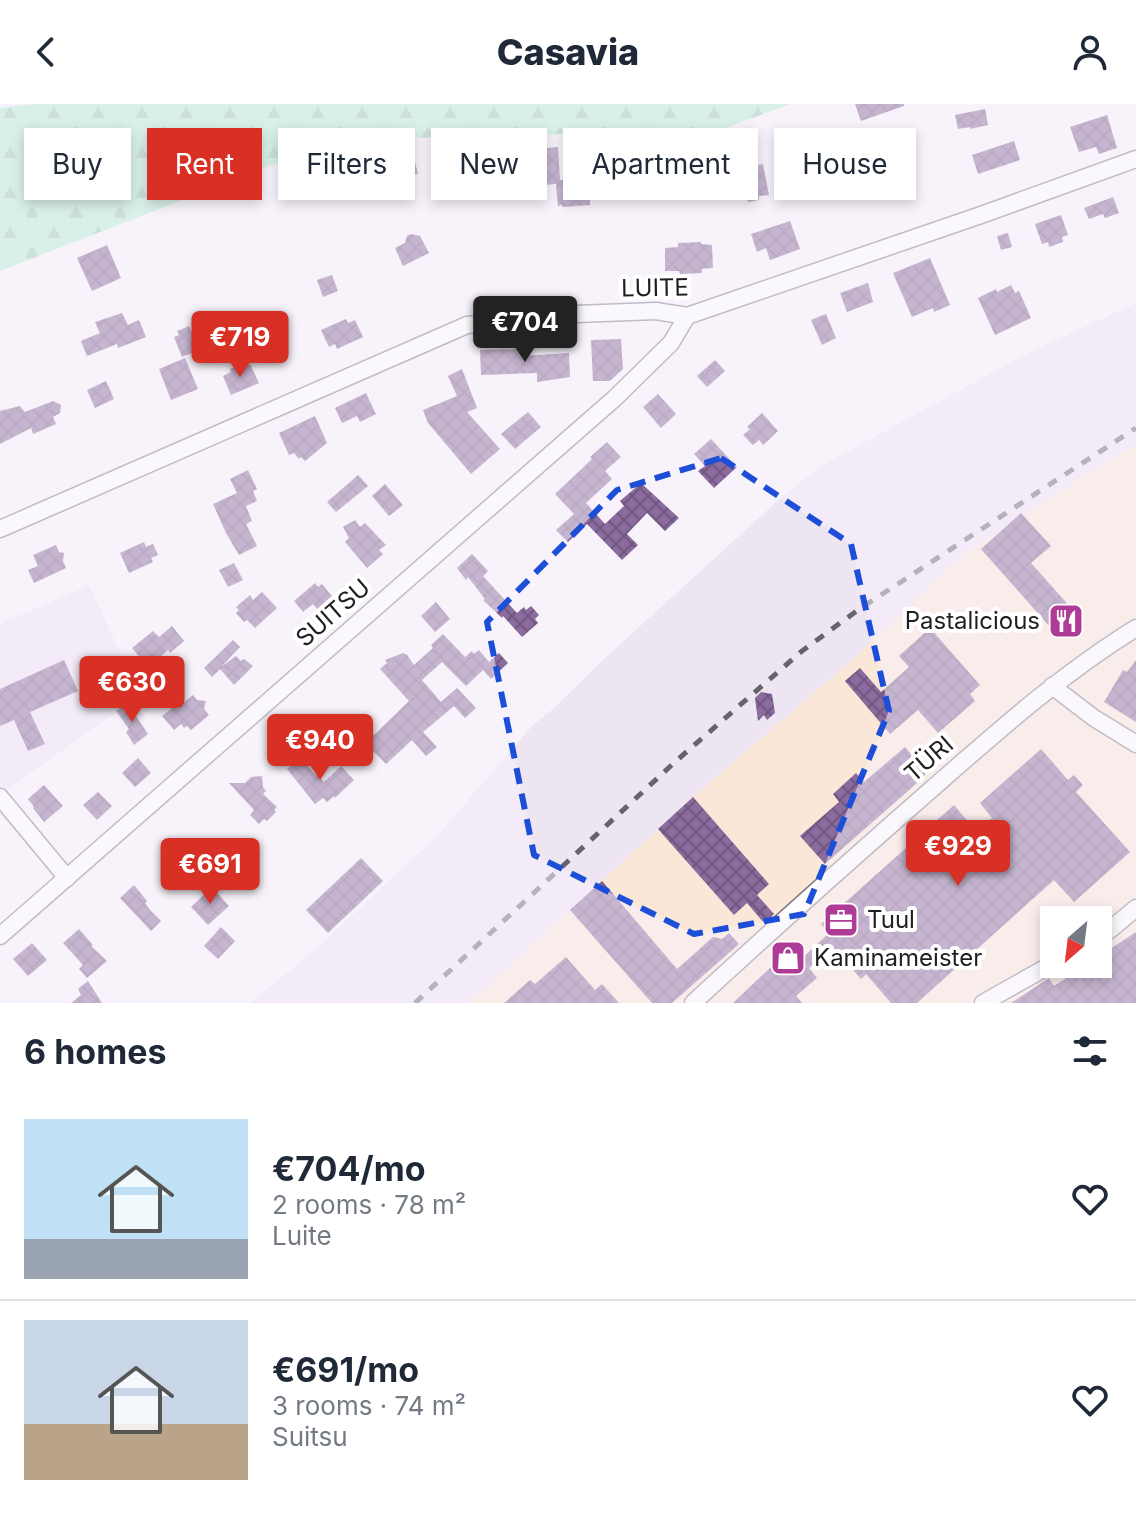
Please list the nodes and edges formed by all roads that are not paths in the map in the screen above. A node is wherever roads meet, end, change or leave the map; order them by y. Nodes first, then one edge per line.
1 (1136, 159) edge
2 (687, 316) junction
3 (0, 529) edge
4 (1136, 628) edge
5 (1052, 686) junction
6 (1136, 744) edge
7 (0, 797) edge
8 (67, 878) junction
9 (1136, 908) edge
10 (1112, 928) edge
11 (0, 936) edge
12 (1040, 971) edge
13 (693, 1003) edge
14 (983, 1003) edge

1 - 2 street, LUITE
2 - 3 street, LUITE
2 - 8 street, SUITSU
4 - 5 street, TÜRI
5 - 6 street
5 - 13 street, TÜRI
7 - 8 street
8 - 11 street, SUITSU
9 - 10 street
12 - 14 street

